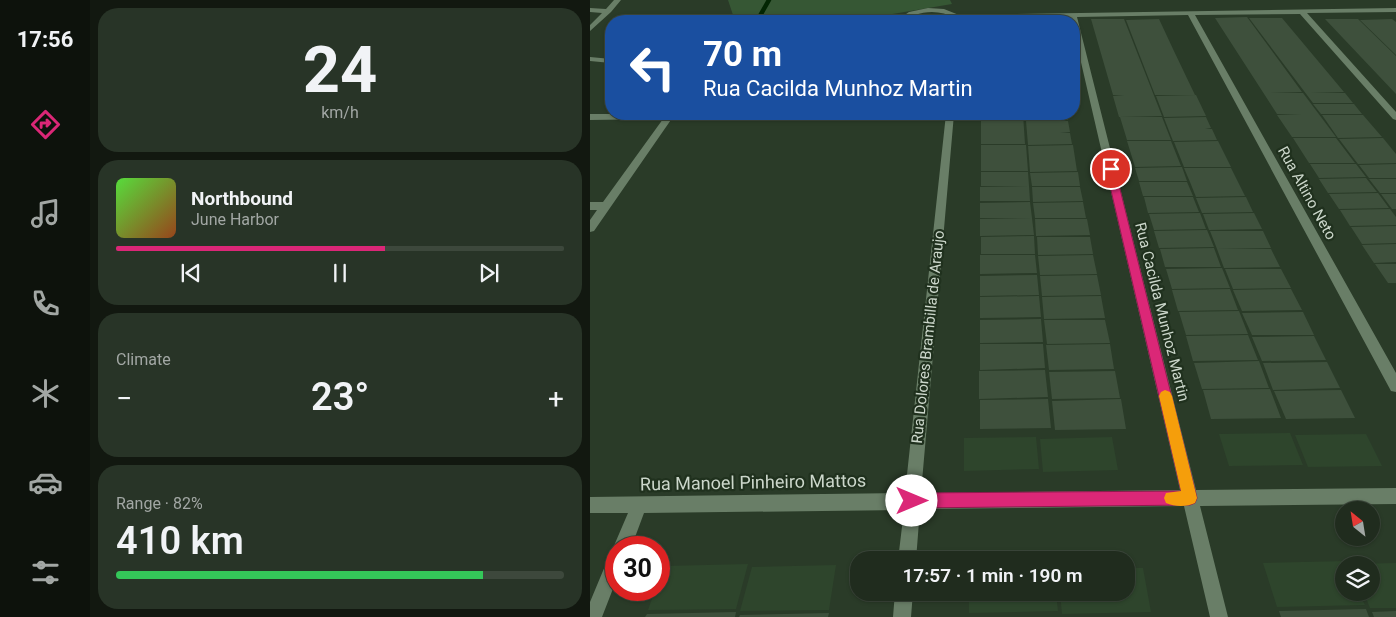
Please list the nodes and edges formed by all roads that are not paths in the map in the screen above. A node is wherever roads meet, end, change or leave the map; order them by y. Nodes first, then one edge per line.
1 (618, 0) edge
2 (590, 10) edge
3 (609, 10) junction
4 (1396, 10) edge
5 (1302, 12) junction
6 (1073, 14) joint
7 (1192, 14) junction
8 (910, 15) edge
9 (952, 15) edge
10 (1050, 15) edge
11 (590, 29) edge
12 (1080, 43) edge
13 (590, 59) edge
14 (605, 60) edge
15 (590, 117) edge
16 (605, 117) edge
17 (1396, 117) edge
18 (666, 120) edge
19 (949, 120) edge
20 (590, 206) edge
21 (606, 206) junction
22 (590, 228) edge
23 (1396, 386) edge
24 (1396, 496) edge
25 (1190, 498) junction
26 (912, 501) junction
27 (640, 503) junction
28 (590, 505) edge
29 (627, 536) edge
30 (908, 551) edge
31 (605, 587) edge
32 (903, 601) edge
33 (593, 617) edge
34 (902, 617) edge
35 (1219, 617) edge

1 - 3 street
2 - 3 street
3 - 11 street
4 - 5 street
5 - 7 street
5 - 17 street
6 - 7 street
6 - 10 street
7 - 23 street, Rua Altino Neto
8 - 9 street
12 - 25 street, Rua Cacilda Munhoz Martin
13 - 14 street
15 - 16 street
18 - 21 street
19 - 26 street, Rua Dolores Brambilla de Araujo
20 - 21 street
21 - 22 street
24 - 25 street, Rua Manoel Pinheiro Mattos
25 - 26 street, Rua Manoel Pinheiro Mattos
25 - 35 street, Rua Cacilda Munhoz Martin
26 - 27 street, Rua Manoel Pinheiro Mattos
26 - 30 street, Rua Dolores Brambilla de Araujo
27 - 28 street, Rua Manoel Pinheiro Mattos
27 - 29 street
31 - 33 street
32 - 34 street

